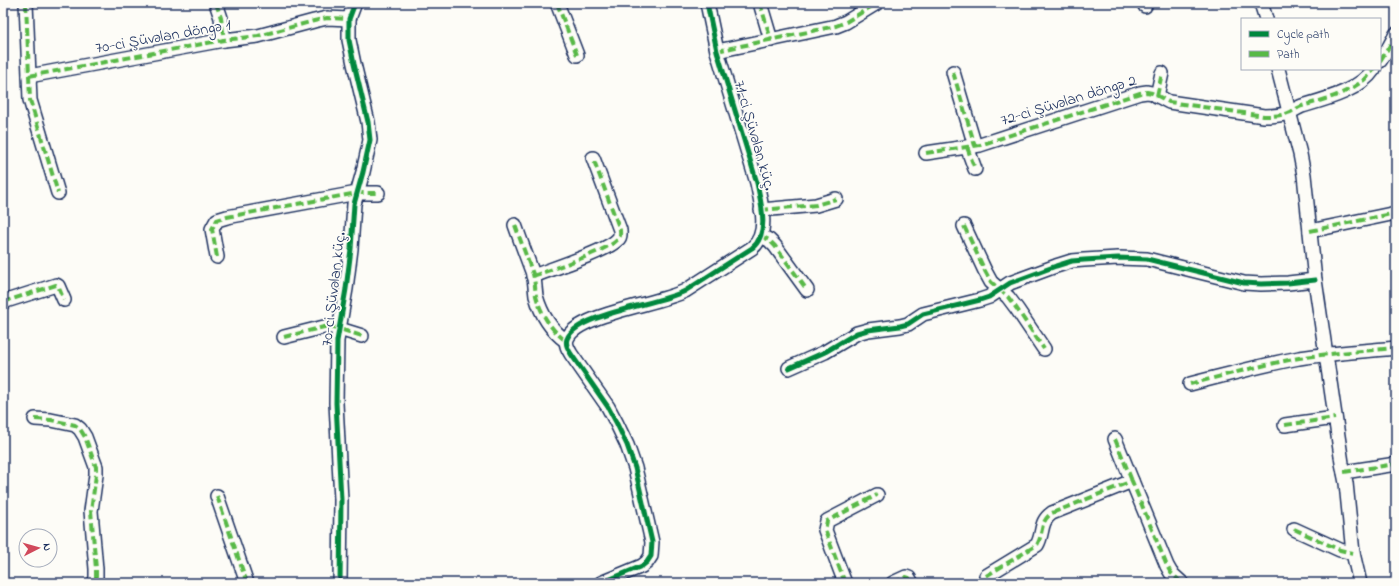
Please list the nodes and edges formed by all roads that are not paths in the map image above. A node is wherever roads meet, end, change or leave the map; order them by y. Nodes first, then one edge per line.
1 (26, 3) edge
2 (216, 3) edge
3 (354, 3) edge
4 (557, 3) edge
5 (706, 3) edge
6 (760, 3) edge
7 (877, 3) edge
8 (1262, 3) edge
9 (1266, 18) edge
10 (349, 19) junction
11 (1396, 34) edge
12 (224, 40) junction
13 (771, 40) junction
14 (718, 51) junction
15 (577, 55) dead end
16 (1381, 59) edge
17 (1278, 70) edge
18 (1373, 70) edge
19 (953, 72) dead end
20 (1162, 73) dead end
21 (29, 76) junction
22 (1157, 96) junction
23 (1289, 112) junction
24 (971, 146) junction
25 (926, 153) dead end
26 (593, 158) dead end
27 (975, 169) dead end
28 (58, 193) dead end
29 (378, 193) dead end
30 (356, 194) junction
31 (836, 199) dead end
32 (762, 210) junction
33 (1396, 213) edge
34 (515, 225) dead end
35 (964, 226) dead end
36 (1310, 231) junction
37 (761, 236) junction
38 (217, 258) dead end
39 (533, 276) junction
40 (1315, 280) junction
41 (999, 289) junction
42 (807, 290) dead end
43 (64, 300) dead end
44 (3, 302) edge
45 (339, 328) junction
46 (362, 336) dead end
47 (284, 337) dead end
48 (566, 341) junction
49 (1396, 348) edge
50 (1044, 349) dead end
51 (1325, 354) junction
52 (789, 368) dead end
53 (1190, 384) dead end
54 (1335, 418) junction
55 (35, 419) dead end
56 (1285, 424) dead end
57 (1114, 439) dead end
58 (1396, 464) edge
59 (1344, 472) junction
60 (1132, 481) junction
61 (878, 495) dead end
62 (217, 496) dead end
63 (1294, 529) dead end
64 (1353, 553) junction
65 (986, 576) dead end
66 (94, 583) edge
67 (247, 583) edge
68 (340, 583) edge
69 (601, 583) edge
70 (845, 583) edge
71 (893, 583) edge
72 (912, 583) edge
73 (1182, 583) edge
74 (1360, 583) edge

1 - 21 street
2 - 12 street
3 - 10 street, 70-ci Şüvəlan küç.
4 - 15 street
5 - 14 street, 71-ci Şüvəlan küç.
6 - 13 street
7 - 13 street
8 - 9 street
10 - 12 street, 70-ci Şüvəlan döngə 1
10 - 30 street, 70-ci Şüvəlan küç.
11 - 16 street
12 - 21 street, 70-ci Şüvəlan döngə 1
13 - 14 street
14 - 32 street, 71-ci Şüvəlan küç.
17 - 23 street
18 - 23 street, 72-ci Şüvəlan döngə 2
19 - 24 street
20 - 22 street
21 - 28 street
22 - 23 street, 72-ci Şüvəlan döngə 2
22 - 24 street, 72-ci Şüvəlan döngə 2
23 - 36 street
24 - 25 street, 72-ci Şüvəlan döngə 2
24 - 27 street
26 - 39 street
29 - 30 street
30 - 38 street
30 - 45 street, 70-ci Şüvəlan küç.
31 - 32 street
32 - 37 street, 71-ci Şüvəlan küç.
33 - 36 street
34 - 39 street
35 - 41 street
36 - 40 street
37 - 42 street
37 - 48 street
39 - 48 street
40 - 41 street
40 - 51 street
41 - 50 street
41 - 52 street
43 - 44 street
45 - 46 street
45 - 47 street
45 - 68 street, 70-ci Şüvəlan küç.
48 - 69 street
49 - 51 street
51 - 53 street
51 - 54 street
54 - 56 street
54 - 59 street
55 - 66 street
57 - 60 street
58 - 59 street
59 - 64 street
60 - 65 street
60 - 73 street
61 - 70 street
62 - 67 street
63 - 64 street
64 - 74 street
71 - 72 street

